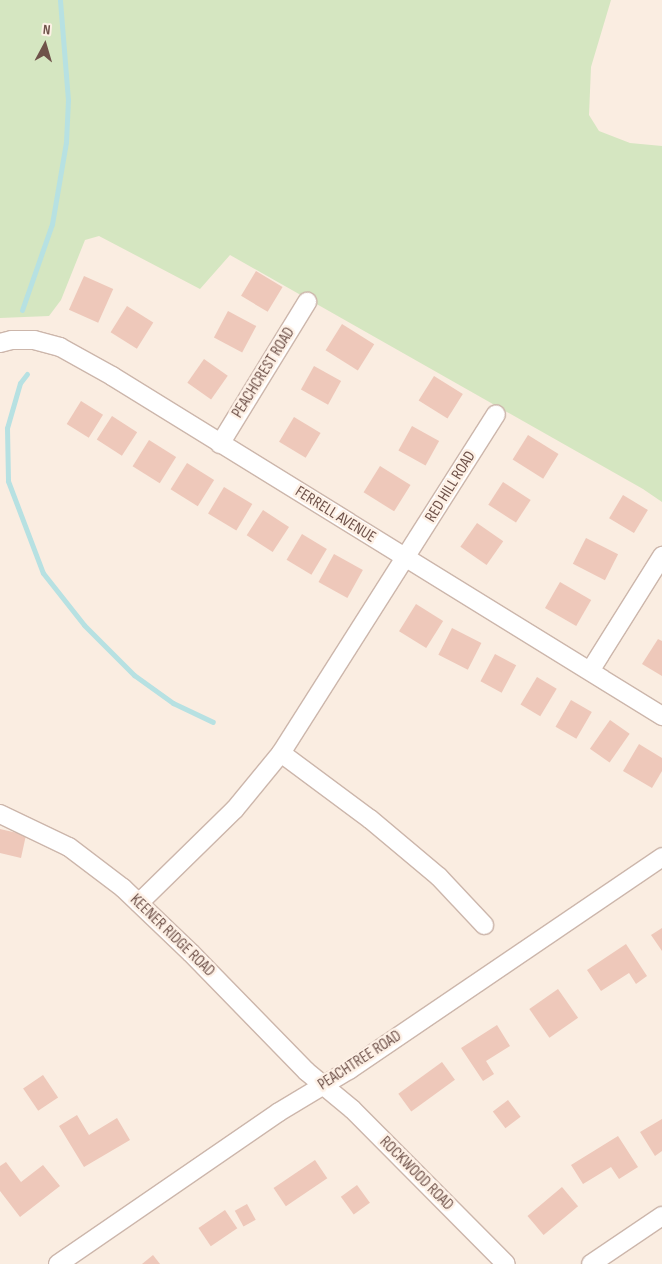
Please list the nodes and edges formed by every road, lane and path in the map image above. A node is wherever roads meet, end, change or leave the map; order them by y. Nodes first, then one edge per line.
1 (307, 302) dead end
2 (0, 343) edge
3 (496, 414) dead end
4 (220, 444) junction
5 (662, 556) edge
6 (405, 559) junction
7 (590, 671) junction
8 (662, 716) edge
9 (282, 753) junction
10 (0, 814) edge
11 (662, 857) edge
12 (139, 903) junction
13 (484, 925) dead end
14 (323, 1086) junction
15 (662, 1216) edge
16 (58, 1264) edge
17 (506, 1264) edge
18 (591, 1264) edge

1 - 4 street, PEACHCREST ROAD
2 - 4 street, FERRELL AVENUE
3 - 6 street, RED HILL ROAD
4 - 6 street, FERRELL AVENUE
5 - 7 street
6 - 7 street, FERRELL AVENUE
6 - 9 street, RED HILL ROAD
7 - 8 street, FERRELL AVENUE
9 - 12 street, RED HILL ROAD
9 - 13 street
10 - 12 street, KEENER RIDGE ROAD
11 - 14 street, PEACHTREE ROAD
12 - 14 street, KEENER RIDGE ROAD
14 - 16 street, PEACHTREE ROAD
14 - 17 street, ROCKWOOD ROAD
15 - 18 street

